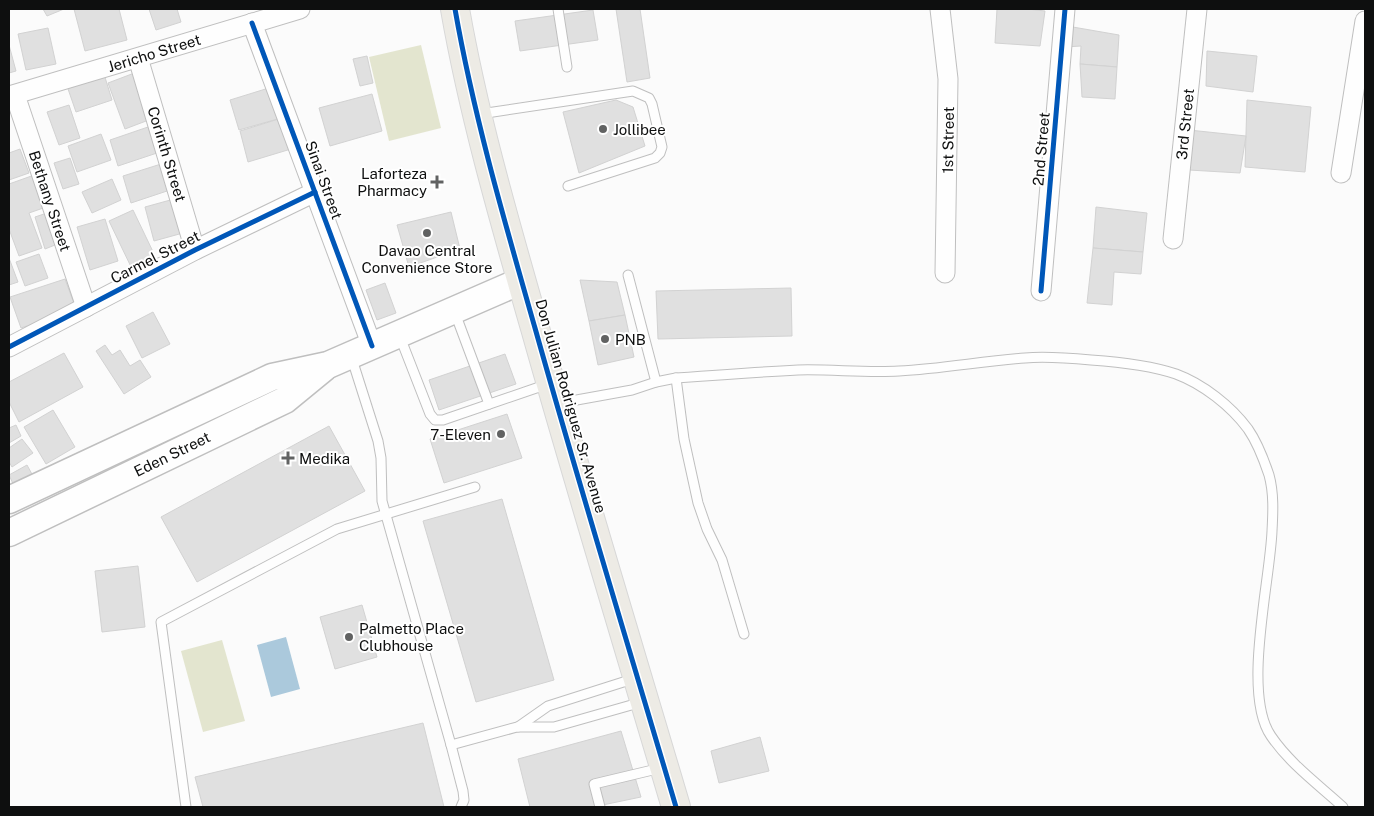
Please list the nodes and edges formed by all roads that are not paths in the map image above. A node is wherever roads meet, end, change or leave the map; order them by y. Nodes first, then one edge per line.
1 (300, 9) edge
2 (455, 9) edge
3 (558, 9) edge
4 (940, 9) edge
5 (1065, 9) edge
6 (1198, 9) edge
7 (1365, 21) edge
8 (252, 23) junction
9 (138, 58) junction
10 (567, 67) dead end
11 (12, 96) edge
12 (478, 114) junction
13 (1341, 173) dead end
14 (568, 186) dead end
15 (315, 192) junction
16 (1173, 239) dead end
17 (196, 250) junction
18 (945, 273) dead end
19 (628, 276) dead end
20 (522, 282) junction
21 (1041, 291) dead end
22 (86, 307) junction
23 (454, 311) junction
24 (399, 334) junction
25 (9, 347) edge
26 (350, 355) junction
27 (676, 378) junction
28 (656, 382) junction
29 (554, 394) junction
30 (489, 404) junction
31 (475, 487) dead end
32 (9, 500) edge
33 (385, 514) junction
34 (9, 533) edge
35 (744, 634) dead end
36 (641, 689) junction
37 (517, 728) junction
38 (451, 745) junction
39 (664, 767) junction
40 (186, 807) edge
41 (461, 807) edge
42 (600, 807) edge
43 (676, 807) edge
44 (1343, 807) edge

1 - 8 street, Jericho Street
2 - 12 main road, Don Julian Rodriguez Sr. Avenue
3 - 10 lane
4 - 18 street, 1st Street
5 - 21 street, 2nd Street
6 - 16 street, 3rd Street
7 - 13 street
8 - 9 street, Jericho Street
8 - 15 street, Sinai Street
9 - 11 street, Jericho Street
9 - 17 street, Corinth Street
11 - 22 street, Bethany Street
12 - 14 lane
12 - 20 main road, Don Julian Rodriguez Sr. Avenue
15 - 17 street, Carmel Street
15 - 26 street, Sinai Street
17 - 22 street, Carmel Street
19 - 28 lane
20 - 23 main road, Eden Street
20 - 29 main road, Don Julian Rodriguez Sr. Avenue
22 - 25 street, Carmel Street
23 - 24 main road, Eden Street
23 - 30 lane
24 - 26 main road, Eden Street
24 - 30 lane
26 - 32 main road, Eden Street
26 - 33 lane
26 - 34 main road, Eden Street
27 - 28 lane
27 - 35 lane
27 - 44 lane
28 - 29 lane
29 - 30 lane
29 - 36 main road, Don Julian Rodriguez Sr. Avenue
31 - 33 lane
33 - 38 lane
33 - 40 lane
36 - 37 lane
36 - 37 lane
36 - 39 main road, Don Julian Rodriguez Sr. Avenue
37 - 38 lane
38 - 41 lane
39 - 42 lane
39 - 43 main road, Don Julian Rodriguez Sr. Avenue

